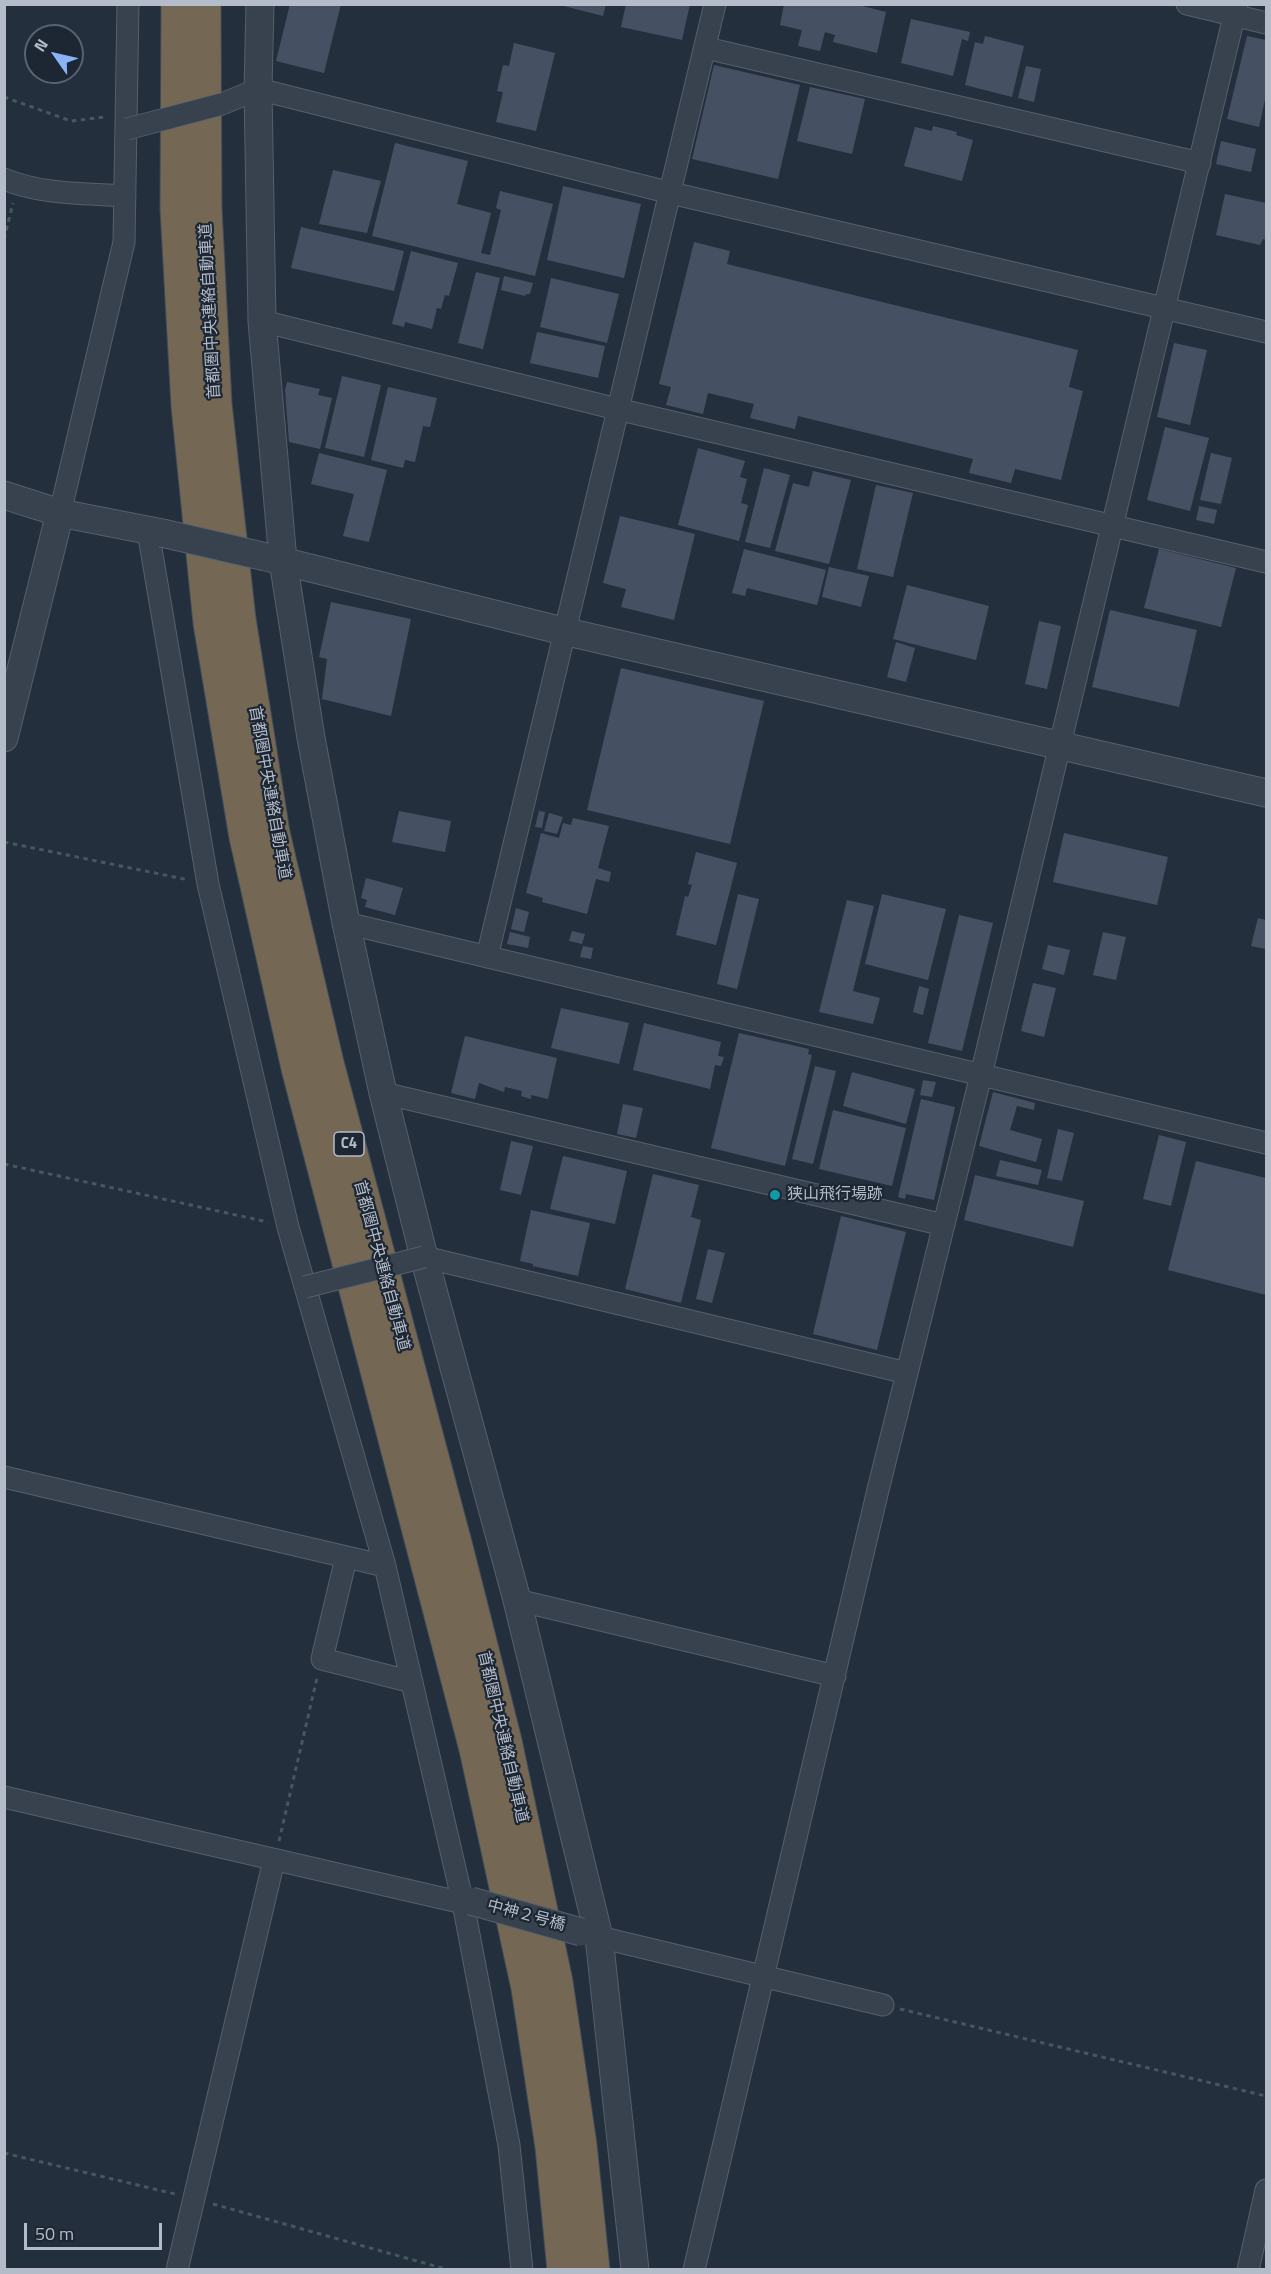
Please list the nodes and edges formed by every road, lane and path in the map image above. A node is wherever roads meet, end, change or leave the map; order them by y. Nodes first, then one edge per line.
1 (128, 4) edge
2 (178, 4) edge
3 (204, 4) edge
4 (261, 4) edge
5 (715, 4) edge
6 (1187, 4) edge
7 (1236, 10) edge
8 (1266, 23) edge
9 (706, 48) junction
10 (258, 89) junction
11 (4, 97) edge
12 (127, 122) junction
13 (1200, 163) junction
14 (11, 181) edge
15 (671, 193) junction
16 (125, 196) junction
17 (4, 239) edge
18 (1165, 308) junction
19 (262, 321) junction
20 (1266, 332) edge
21 (617, 409) junction
22 (4, 495) edge
23 (60, 513) junction
24 (1112, 526) junction
25 (155, 532) junction
26 (275, 559) junction
27 (1266, 562) edge
28 (563, 631) junction
29 (4, 738) edge
30 (1060, 744) junction
31 (1266, 793) edge
32 (4, 842) edge
33 (208, 884) junction
34 (346, 923) junction
35 (487, 957) junction
36 (981, 1075) junction
37 (383, 1093) junction
38 (1266, 1143) edge
39 (4, 1164) edge
40 (944, 1225) junction
41 (288, 1227) junction
42 (424, 1257) junction
43 (305, 1287) junction
44 (907, 1373) junction
45 (4, 1477) edge
46 (346, 1557) junction
47 (386, 1566) junction
48 (517, 1600) junction
49 (322, 1659) junction
50 (835, 1676) junction
51 (412, 1682) junction
52 (4, 1797) edge
53 (274, 1860) junction
54 (467, 1902) junction
55 (590, 1934) junction
56 (764, 1976) junction
57 (883, 2005) joint
58 (1266, 2096) edge
59 (4, 2152) edge
60 (1266, 2190) edge
61 (194, 2198) junction
62 (177, 2270) edge
63 (449, 2270) edge
64 (522, 2270) edge
65 (564, 2270) edge
66 (593, 2270) edge
67 (635, 2270) edge
68 (694, 2270) edge
69 (1248, 2270) edge

1 - 12 street
2 - 65 highway, 首都圏中央連絡自動車道 / C4
3 - 66 highway, 首都圏中央連絡自動車道 / C4
4 - 10 street
5 - 9 street
6 - 7 street
7 - 8 street
7 - 13 street
9 - 13 street
9 - 15 street
10 - 12 street, bridge
10 - 15 street
10 - 19 street
11 - 12 path
12 - 16 street
13 - 18 street
14 - 16 street
14 - 17 path
15 - 18 street
15 - 21 street
16 - 23 street
18 - 20 street
18 - 24 street
19 - 21 street
19 - 26 street
21 - 24 street
21 - 28 street
22 - 23 street
23 - 25 street
23 - 29 street
24 - 27 street
24 - 30 street
25 - 26 street, bridge
25 - 33 street
26 - 28 street
26 - 34 street
28 - 30 street
28 - 35 street
30 - 31 street
30 - 36 street
32 - 33 path
33 - 41 street
34 - 35 street
34 - 37 street
35 - 36 street
36 - 38 street
36 - 40 street
37 - 40 street
37 - 42 street
39 - 41 path
40 - 44 street
41 - 43 street
42 - 43 street, bridge
42 - 44 street
42 - 48 street
43 - 47 street
44 - 50 street
45 - 46 street
46 - 47 street
46 - 49 street
47 - 51 street
48 - 50 street
48 - 55 street
49 - 51 street
49 - 53 path
50 - 56 street
51 - 54 street
52 - 53 street
53 - 54 street
53 - 61 street
54 - 55 street, 中神２号橋, bridge
54 - 64 street
55 - 56 street
55 - 67 street
56 - 57 street
56 - 68 street
57 - 58 path
59 - 61 path
60 - 69 street
61 - 62 street
61 - 63 path

